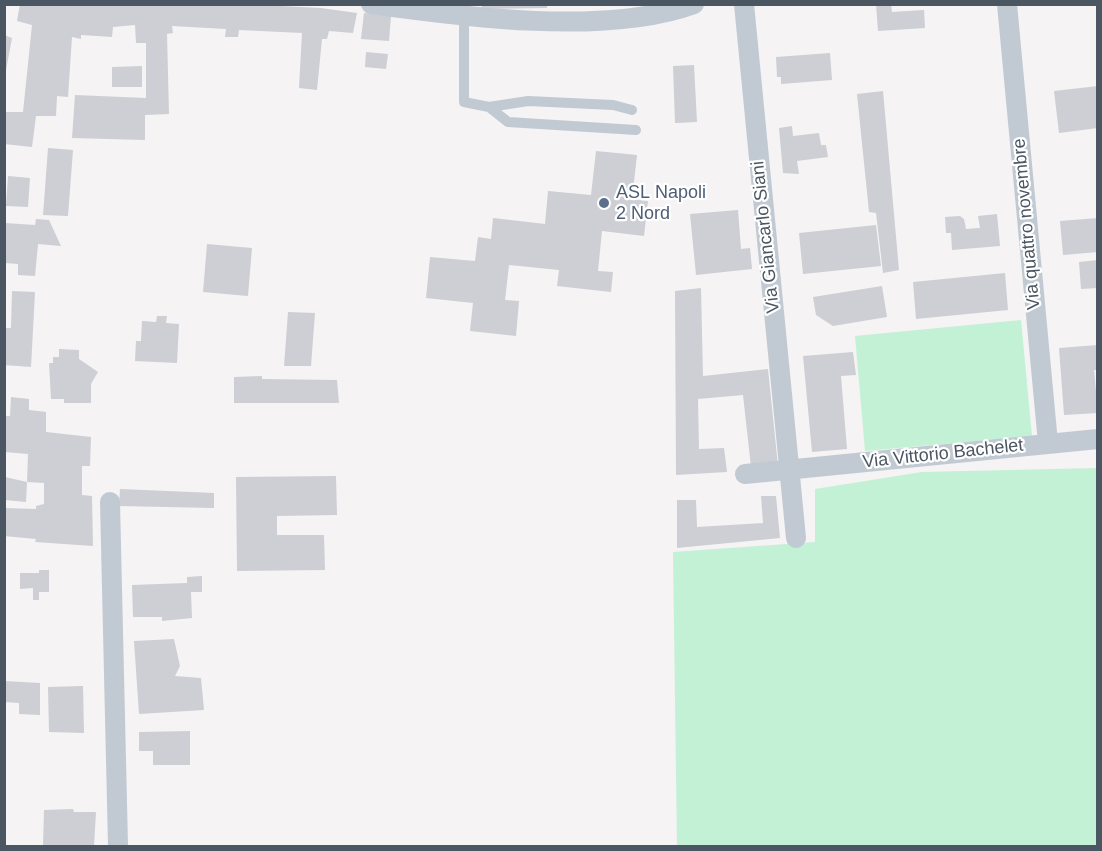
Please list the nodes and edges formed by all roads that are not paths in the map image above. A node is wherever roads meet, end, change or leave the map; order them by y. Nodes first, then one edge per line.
1 (371, 4) edge
2 (694, 4) edge
3 (744, 4) edge
4 (1007, 4) edge
5 (473, 12) edge
6 (489, 107) junction
7 (632, 110) dead end
8 (636, 130) dead end
9 (1098, 439) edge
10 (1048, 443) junction
11 (788, 469) junction
12 (745, 474) dead end
13 (110, 502) dead end
14 (796, 538) dead end
15 (118, 846) edge

1 - 5 street
2 - 5 street
3 - 11 street, Via Giancarlo Siani
4 - 10 street, Via quattro novembre
5 - 6 lane
6 - 7 lane
6 - 8 lane
9 - 10 street, Via Vittorio Bachelet
10 - 11 street, Via Vittorio Bachelet
11 - 12 street, Via Vittorio Bachelet
11 - 14 street, Via Giancarlo Siani
13 - 15 street

